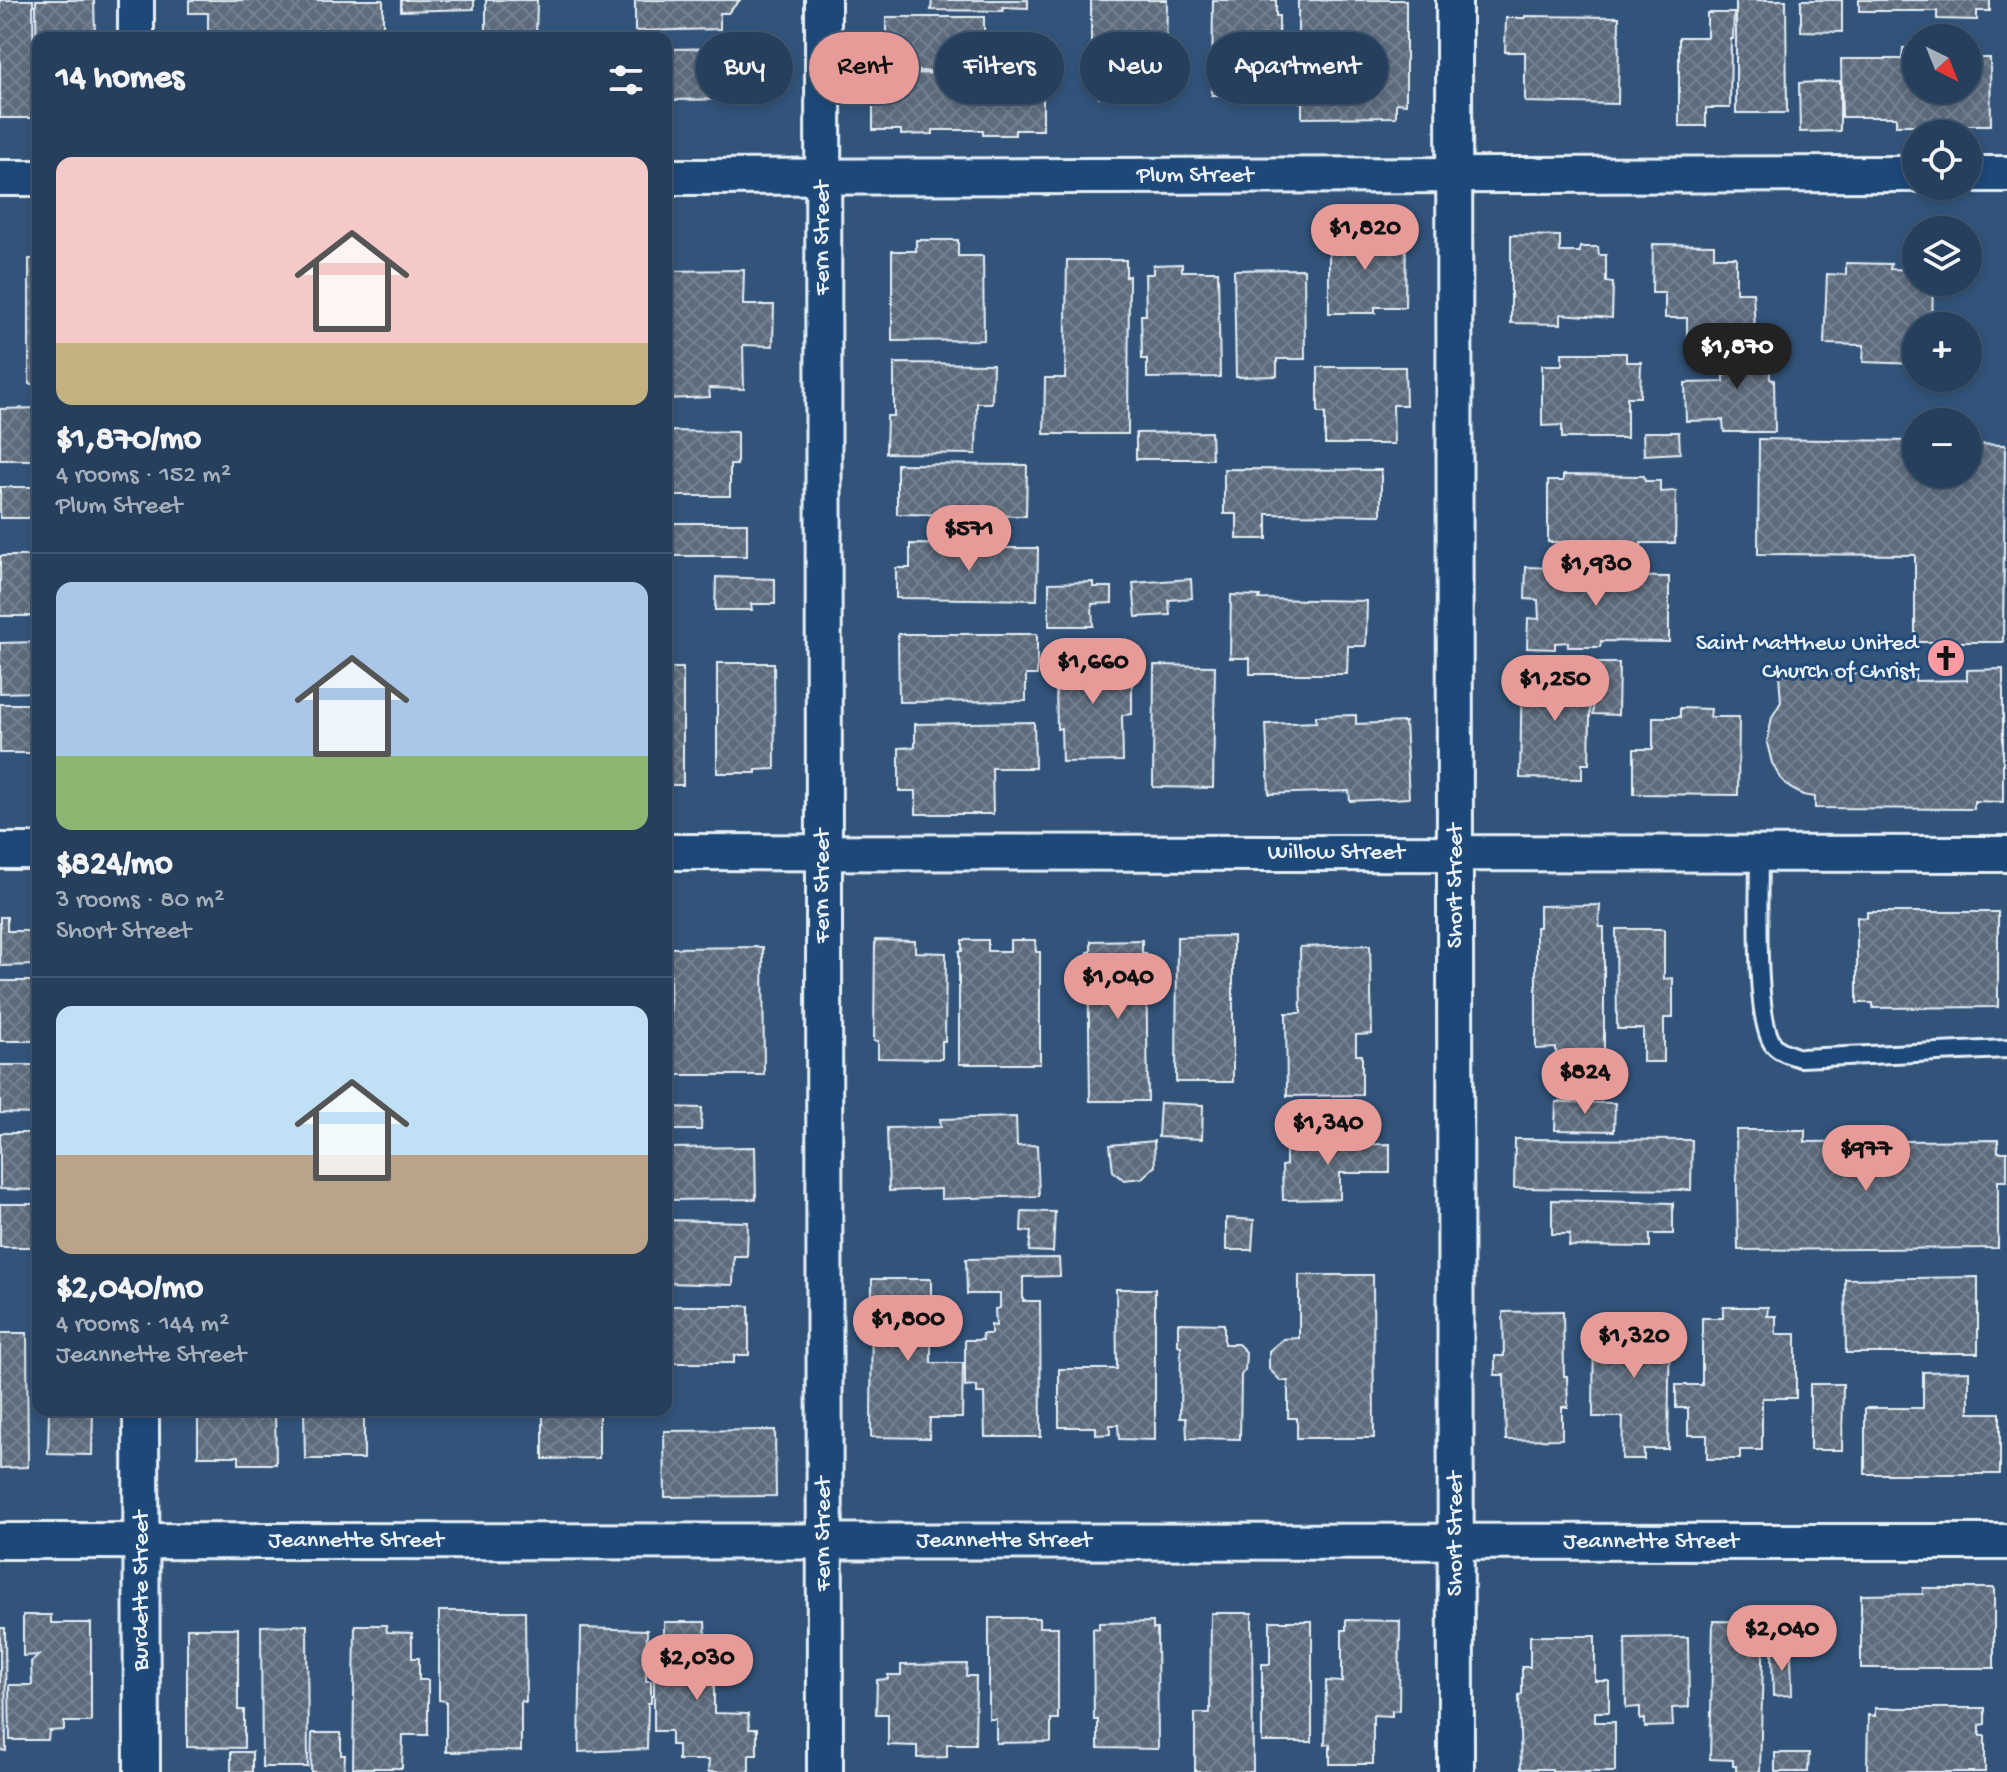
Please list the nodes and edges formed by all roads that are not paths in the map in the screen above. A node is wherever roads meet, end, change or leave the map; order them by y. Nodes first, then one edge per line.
1 (136, 0) edge
2 (823, 0) edge
3 (1454, 0) edge
4 (136, 32) edge
5 (1902, 174) edge
6 (1982, 174) edge
7 (2007, 174) edge
8 (1454, 175) junction
9 (672, 177) edge
10 (823, 177) junction
11 (0, 178) edge
12 (32, 178) edge
13 (0, 851) edge
14 (32, 851) edge
15 (672, 852) edge
16 (823, 852) junction
17 (1456, 853) junction
18 (1759, 854) junction
19 (2007, 854) edge
20 (2007, 1049) edge
21 (141, 1416) edge
22 (0, 1541) edge
23 (141, 1541) junction
24 (824, 1541) junction
25 (1456, 1542) junction
26 (2007, 1542) edge
27 (142, 1772) edge
28 (825, 1772) edge
29 (1456, 1772) edge

1 - 4 street
2 - 10 street, Fern Street
3 - 8 street, Short Street
5 - 8 street, Plum Street
6 - 7 street
8 - 10 street, Plum Street
8 - 17 street, Short Street
9 - 10 street, Plum Street
10 - 16 street, Fern Street
11 - 12 street
13 - 14 street
15 - 16 street, Willow Street
16 - 17 street, Willow Street
16 - 24 street, Fern Street
17 - 18 street, Willow Street
17 - 25 street, Short Street
18 - 19 street, Willow Street
18 - 20 lane
21 - 23 street, Burdette Street
22 - 23 street, Jeannette Street
23 - 24 street, Jeannette Street
23 - 27 street, Burdette Street
24 - 25 street, Jeannette Street
24 - 28 street, Fern Street
25 - 26 street, Jeannette Street
25 - 29 street, Short Street

